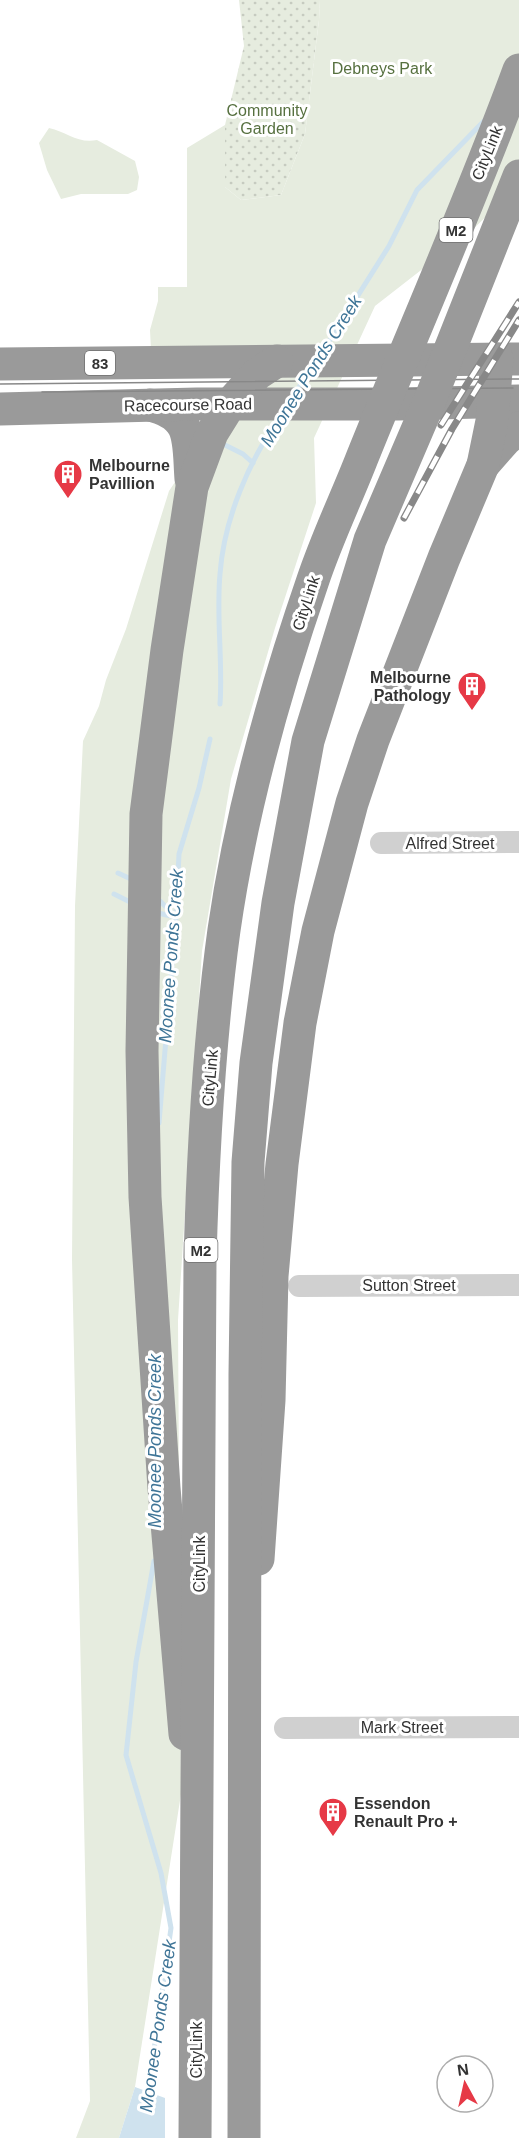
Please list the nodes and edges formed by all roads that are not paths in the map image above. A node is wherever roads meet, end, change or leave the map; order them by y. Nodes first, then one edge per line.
1 (519, 70) edge
2 (519, 176) edge
3 (508, 359) edge
4 (277, 361) junction
5 (0, 363) edge
6 (506, 402) edge
7 (236, 403) junction
8 (150, 405) junction
9 (0, 409) edge
10 (519, 428) edge
11 (197, 449) junction
12 (480, 471) junction
13 (519, 842) edge
14 (381, 843) dead end
15 (519, 1285) edge
16 (299, 1286) dead end
17 (519, 1727) edge
18 (285, 1728) dead end
19 (245, 1746) junction
20 (197, 1895) junction
21 (195, 2138) edge
22 (243, 2138) edge

1 - 20 highway, CityLink / M2, bridge
2 - 19 highway, M2, bridge
3 - 4 highway, 83
3 - 6 highway
4 - 5 highway, 83
4 - 7 highway
6 - 7 highway, Racecourse Road
6 - 12 highway
7 - 8 highway, Racecourse Road
7 - 11 highway
8 - 9 highway, Racecourse Road
8 - 11 highway
10 - 12 highway
11 - 20 highway, bridge
12 - 19 highway, bridge
13 - 14 street, Alfred Street
15 - 16 street, Sutton Street
17 - 18 street, Mark Street
19 - 22 highway, M2, bridge
20 - 21 highway, CityLink / M2, bridge

